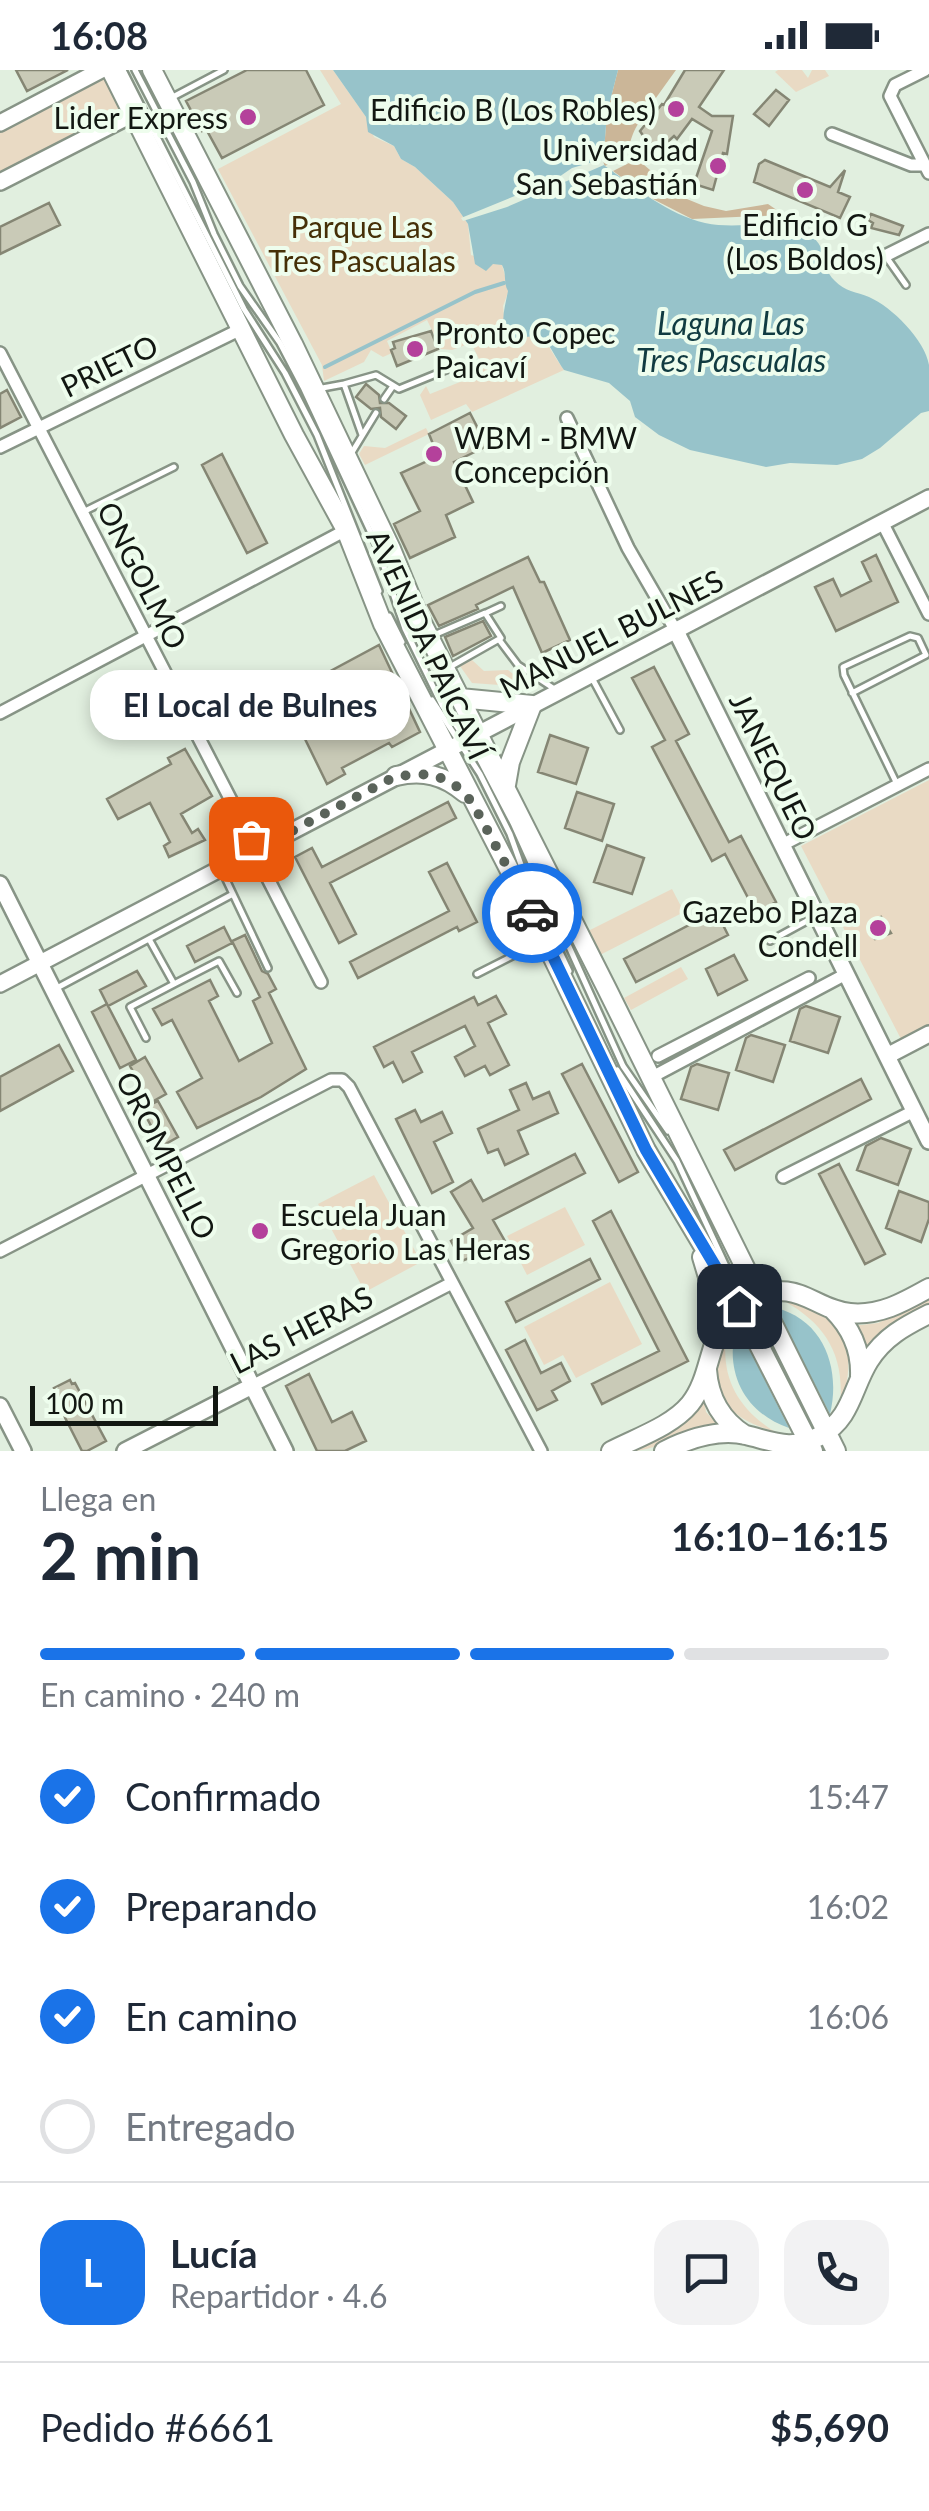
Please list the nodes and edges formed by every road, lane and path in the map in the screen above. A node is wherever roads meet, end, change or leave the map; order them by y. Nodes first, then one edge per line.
1 (102, 70) edge
2 (111, 70) edge
3 (123, 70) edge
4 (135, 70) edge
5 (152, 70) edge
6 (224, 70) edge
7 (925, 70) edge
8 (168, 100) junction
9 (132, 114) junction
10 (0, 123) edge
11 (832, 134) dead end
12 (927, 169) edge
13 (0, 182) edge
14 (929, 234) edge
15 (887, 255) joint
16 (906, 285) dead end
17 (241, 329) junction
18 (0, 353) edge
19 (453, 367) dead end
20 (344, 384) junction
21 (393, 386) junction
22 (315, 389) junction
23 (384, 399) dead end
24 (376, 412) dead end
25 (567, 418) dead end
26 (38, 427) junction
27 (362, 435) junction
28 (0, 447) edge
29 (346, 460) junction
30 (174, 466) dead end
31 (929, 498) edge
32 (82, 512) junction
33 (882, 522) junction
34 (346, 530) junction
35 (501, 606) dead end
36 (485, 613) junction
37 (929, 614) edge
38 (676, 631) junction
39 (433, 635) junction
40 (146, 636) junction
41 (500, 641) junction
42 (928, 654) edge
43 (454, 662) junction
44 (591, 675) junction
45 (558, 692) junction
46 (852, 693) junction
47 (460, 698) junction
48 (532, 705) junction
49 (0, 713) edge
50 (620, 730) dead end
51 (462, 742) junction
52 (929, 768) edge
53 (396, 776) junction
54 (898, 785) junction
55 (506, 786) junction
56 (472, 802) junction
57 (782, 845) junction
58 (256, 850) junction
59 (220, 868) junction
60 (0, 884) edge
61 (233, 894) junction
62 (817, 915) junction
63 (149, 938) junction
64 (770, 941) dead end
65 (552, 944) junction
66 (40, 962) junction
67 (268, 968) dead end
68 (477, 974) dead end
69 (846, 974) junction
70 (809, 978) dead end
71 (322, 982) dead end
72 (0, 984) edge
73 (174, 984) junction
74 (54, 990) junction
75 (237, 993) dead end
76 (929, 1034) edge
77 (146, 1038) dead end
78 (658, 1056) dead end
79 (887, 1056) junction
80 (652, 1077) junction
81 (914, 1110) junction
82 (929, 1141) edge
83 (147, 1176) junction
84 (784, 1177) dead end
85 (685, 1218) junction
86 (0, 1251) edge
87 (450, 1284) junction
88 (929, 1288) edge
89 (758, 1296) junction
90 (825, 1304) junction
91 (739, 1306) junction
92 (929, 1314) edge
93 (712, 1345) junction
94 (706, 1364) junction
95 (859, 1382) junction
96 (252, 1386) junction
97 (0, 1406) edge
98 (827, 1431) junction
99 (746, 1435) junction
100 (810, 1446) edge
101 (22, 1451) edge
102 (124, 1451) edge
103 (284, 1451) edge
104 (541, 1451) edge
105 (611, 1451) edge
106 (664, 1451) edge
107 (836, 1451) edge

1 - 10 street
2 - 9 main road, AVENIDA PAICAVÍ
3 - 51 lane
4 - 51 lane
5 - 8 main road, AVENIDA PAICAVÍ
6 - 8 lane
7 - 12 street
8 - 22 main road, AVENIDA PAICAVÍ
9 - 13 street
9 - 17 main road, AVENIDA PAICAVÍ
11 - 12 street
14 - 15 street
15 - 16 lane
17 - 26 street, PRIETO
17 - 34 main road, AVENIDA PAICAVÍ
18 - 26 street, ONGOLMO
19 - 21 lane
20 - 21 lane
20 - 22 lane
20 - 27 lane
21 - 23 lane
22 - 29 main road, AVENIDA PAICAVÍ
24 - 27 lane
25 - 38 street, JANEQUEO
26 - 28 street, PRIETO
26 - 32 street, ONGOLMO
27 - 29 lane
29 - 39 main road, AVENIDA PAICAVÍ
30 - 32 lane
31 - 33 street, MANUEL BULNES
32 - 40 street, ONGOLMO
33 - 37 street
33 - 38 street, MANUEL BULNES
34 - 40 street
34 - 51 main road, AVENIDA PAICAVÍ
35 - 36 lane
36 - 39 lane
36 - 41 lane
38 - 44 street, MANUEL BULNES
38 - 57 street, JANEQUEO
39 - 43 main road, AVENIDA PAICAVÍ
40 - 49 street
40 - 58 street, ONGOLMO
41 - 43 lane
41 - 45 lane
42 - 46 lane
42 - 46 lane
43 - 47 main road, AVENIDA PAICAVÍ
44 - 45 street, MANUEL BULNES
44 - 50 lane
45 - 48 street, MANUEL BULNES
46 - 54 lane
47 - 48 main road
47 - 51 main road, AVENIDA PAICAVÍ
48 - 51 street, MANUEL BULNES
48 - 55 main road
51 - 53 street, MANUEL BULNES
51 - 55 main road, AVENIDA PAICAVÍ
51 - 56 main road, AVENIDA PAICAVÍ
51 - 65 lane
51 - 89 lane
52 - 54 street
53 - 56 main road
53 - 58 street, MANUEL BULNES
54 - 57 street
55 - 80 main road, AVENIDA PAICAVÍ
56 - 65 main road, AVENIDA PAICAVÍ
57 - 62 street, JANEQUEO
58 - 59 street, MANUEL BULNES
58 - 71 street, ONGOLMO
59 - 61 lane
59 - 66 street, MANUEL BULNES
60 - 66 street, OROMPELLO
61 - 63 lane
61 - 67 lane
62 - 64 lane
62 - 69 street, JANEQUEO
63 - 73 lane
63 - 74 lane
65 - 68 lane
65 - 85 main road, AVENIDA PAICAVÍ
65 - 91 lane
66 - 72 street, MANUEL BULNES
66 - 74 street, OROMPELLO
69 - 79 street, JANEQUEO
69 - 80 street
70 - 78 street
73 - 75 lane
73 - 77 lane
74 - 83 street, OROMPELLO
76 - 79 street
79 - 81 street, JANEQUEO
80 - 89 main road, AVENIDA PAICAVÍ
81 - 82 street, JANEQUEO
81 - 84 street
83 - 86 street
83 - 87 street
83 - 96 street, OROMPELLO
85 - 91 main road, AVENIDA PAICAVÍ
85 - 93 main road
87 - 96 street, LAS HERAS
87 - 104 street
88 - 90 main road
89 - 90 main road
89 - 91 main road
89 - 98 main road, AVENIDA PAICAVÍ
90 - 95 main road
91 - 93 main road
91 - 100 main road, AVENIDA PAICAVÍ
92 - 95 main road
93 - 94 main road
94 - 99 main road
94 - 105 main road
95 - 98 main road
96 - 102 street, LAS HERAS
96 - 103 street, OROMPELLO
97 - 101 street
98 - 100 main road
98 - 107 main road, AVENIDA PAICAVÍ
99 - 100 main road
99 - 106 main road

